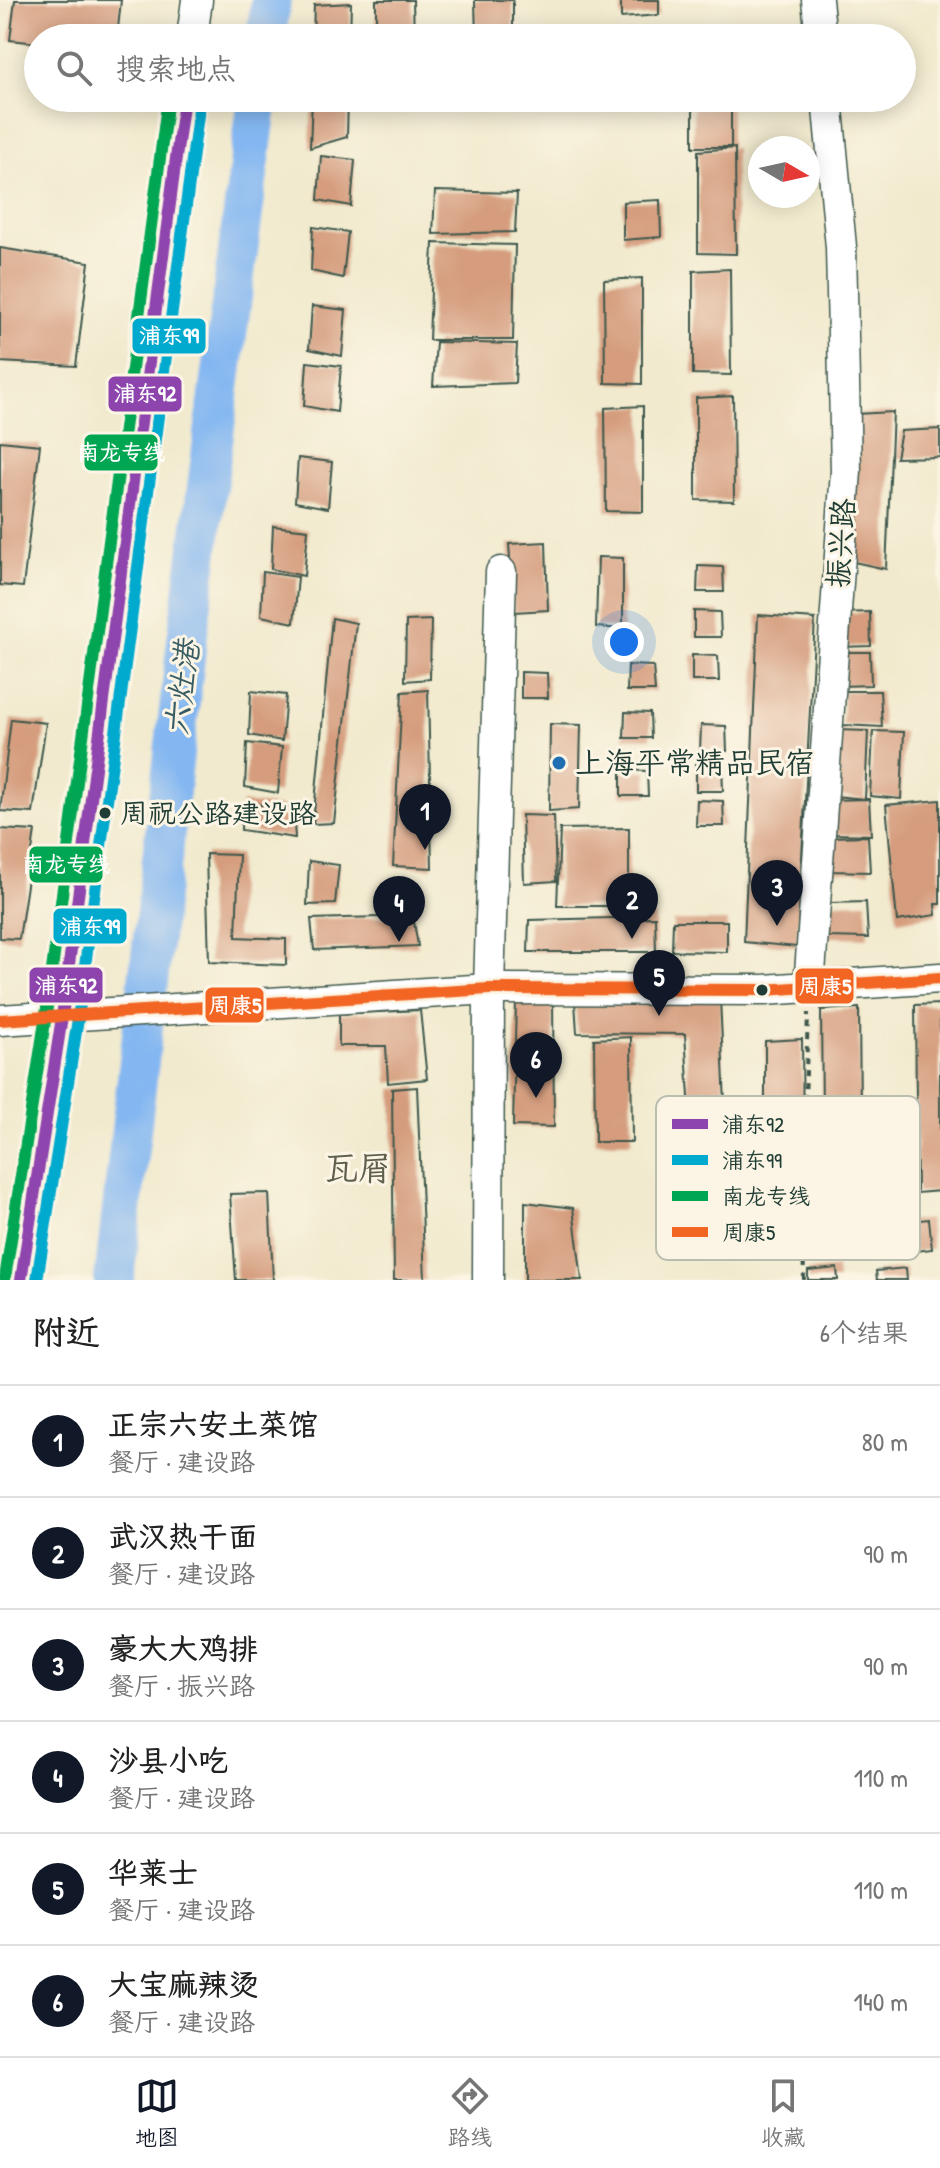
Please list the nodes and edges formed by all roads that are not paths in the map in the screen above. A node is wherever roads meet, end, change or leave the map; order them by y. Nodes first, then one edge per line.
1 (197, 0) edge
2 (817, 0) edge
3 (194, 24) edge
4 (820, 24) edge
5 (182, 112) edge
6 (828, 112) edge
7 (501, 572) dead end
8 (940, 978) edge
9 (809, 987) junction
10 (489, 989) junction
11 (63, 1017) junction
12 (0, 1020) edge
13 (21, 1280) edge
14 (488, 1280) edge

1 - 3 street
2 - 4 street
5 - 11 street
6 - 9 street, 振兴路
7 - 10 street
8 - 9 street
9 - 10 street
10 - 11 street
10 - 14 street
11 - 12 street
11 - 13 street

